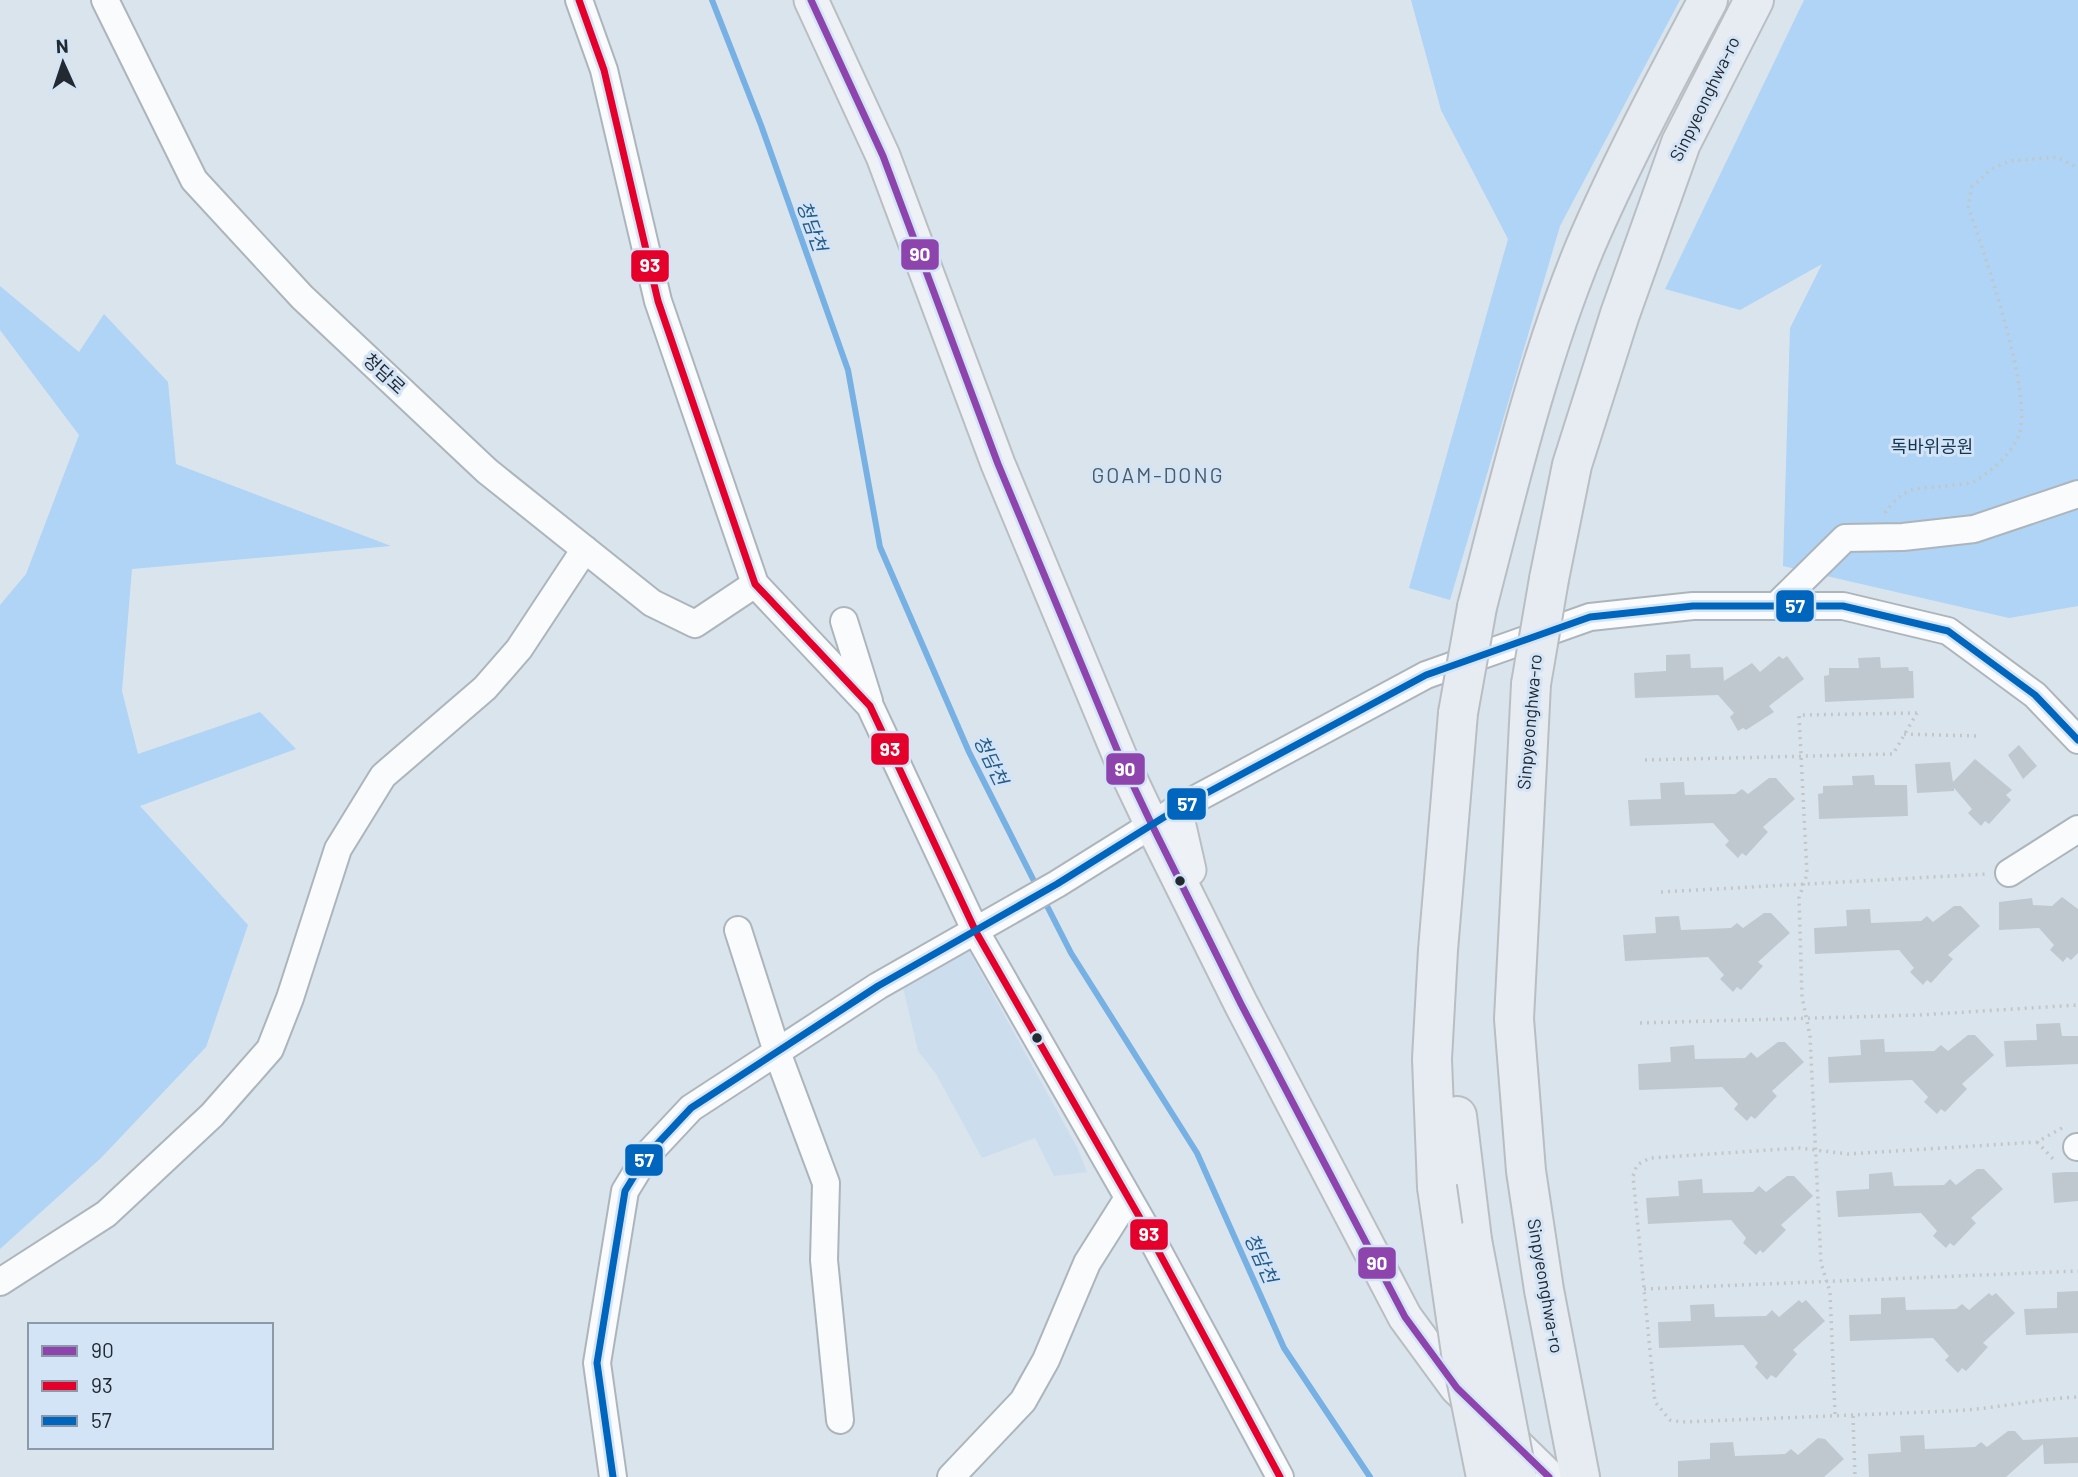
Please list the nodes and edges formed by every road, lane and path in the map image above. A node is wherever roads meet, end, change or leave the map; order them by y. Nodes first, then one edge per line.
1 (105, 0) edge
2 (579, 0) edge
3 (811, 0) edge
4 (1708, 0) edge
5 (1754, 0) edge
6 (2078, 168) edge
7 (2078, 494) edge
8 (1867, 538) junction
9 (585, 549) junction
10 (755, 584) junction
11 (1777, 604) junction
12 (844, 621) dead end
13 (870, 706) junction
14 (1904, 734) junction
15 (1977, 736) dead end
16 (2078, 740) edge
17 (1802, 754) junction
18 (1645, 760) dead end
19 (1168, 815) junction
20 (2078, 829) edge
21 (2009, 873) joint
22 (1803, 886) junction
23 (1661, 892) dead end
24 (982, 928) junction
25 (738, 930) dead end
26 (1438, 950) junction
27 (2078, 1005) edge
28 (1807, 1019) junction
29 (1640, 1024) dead end
30 (777, 1052) junction
31 (2037, 1142) junction
32 (2070, 1145) edge
33 (1816, 1151) junction
34 (1128, 1198) junction
35 (2078, 1271) edge
36 (1827, 1281) junction
37 (0, 1282) edge
38 (1644, 1289) junction
39 (2078, 1397) edge
40 (1835, 1414) junction
41 (1853, 1415) junction
42 (841, 1420) dead end
43 (613, 1477) edge
44 (951, 1477) edge
45 (1280, 1477) edge
46 (1486, 1477) edge
47 (1517, 1477) edge
48 (1549, 1477) edge
49 (1580, 1477) edge
50 (1855, 1477) edge

1 - 9 street, 청담로
2 - 10 street
3 - 19 main road
4 - 26 highway, bridge
5 - 49 highway, Sinpyeonghwa-ro, bridge
6 - 8 path
7 - 8 street
8 - 11 street
9 - 10 street, 청담로
9 - 37 street
10 - 13 street
11 - 16 street
11 - 19 street
12 - 13 street
13 - 24 street
14 - 15 path
14 - 17 path
14 - 17 path
17 - 18 path
17 - 22 path
19 - 24 street
19 - 48 main road
20 - 21 street
21 - 22 path
22 - 23 path
22 - 28 path
24 - 30 street
24 - 34 street
25 - 30 street
26 - 46 highway, bridge
26 - 47 highway, bridge
27 - 28 path
28 - 29 path
28 - 33 path
30 - 42 street
30 - 43 street
31 - 32 path
31 - 32 path
31 - 33 path
33 - 36 path
33 - 38 path
34 - 44 street
34 - 45 street
35 - 36 path
36 - 38 path
36 - 40 path
38 - 40 path
39 - 41 path
40 - 41 path
41 - 50 path

